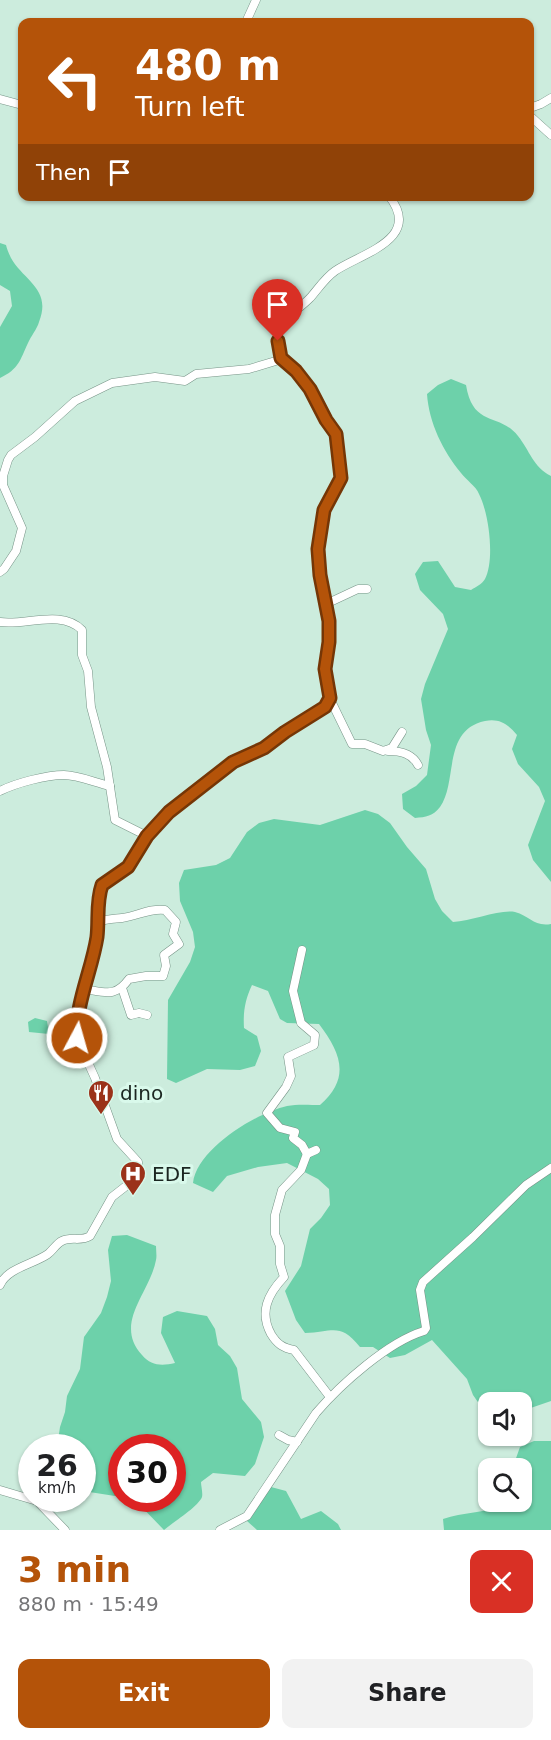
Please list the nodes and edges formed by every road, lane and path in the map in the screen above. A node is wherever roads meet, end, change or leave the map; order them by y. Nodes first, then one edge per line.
1 (256, 0) edge
2 (248, 18) edge
3 (551, 98) edge
4 (0, 99) edge
5 (18, 104) edge
6 (534, 107) edge
7 (534, 120) edge
8 (551, 135) edge
9 (392, 201) edge
10 (281, 358) junction
11 (0, 572) edge
12 (367, 589) dead end
13 (326, 604) junction
14 (0, 622) edge
15 (328, 703) junction
16 (402, 732) dead end
17 (383, 751) junction
18 (418, 765) dead end
19 (110, 786) junction
20 (0, 791) edge
21 (147, 836) junction
22 (98, 922) junction
23 (302, 950) dead end
24 (122, 988) junction
25 (84, 989) junction
26 (147, 1015) dead end
27 (316, 1150) dead end
28 (307, 1154) junction
29 (551, 1168) edge
30 (0, 1285) edge
31 (330, 1397) junction
32 (279, 1435) dead end
33 (297, 1442) junction
34 (0, 1490) edge
35 (65, 1530) edge
36 (220, 1530) edge

1 - 2 street
3 - 6 street
4 - 5 street
7 - 8 street
9 - 10 street
10 - 11 street
10 - 13 street
12 - 13 street
13 - 15 street
14 - 19 street
15 - 17 street
15 - 21 street
16 - 17 street
17 - 18 street
19 - 20 street
19 - 21 street
21 - 22 street
22 - 24 street
22 - 25 street
23 - 28 street
24 - 25 street
24 - 26 street
25 - 30 street
27 - 28 street
28 - 31 street
29 - 31 street
31 - 33 street
32 - 33 street
33 - 36 street
34 - 35 street

